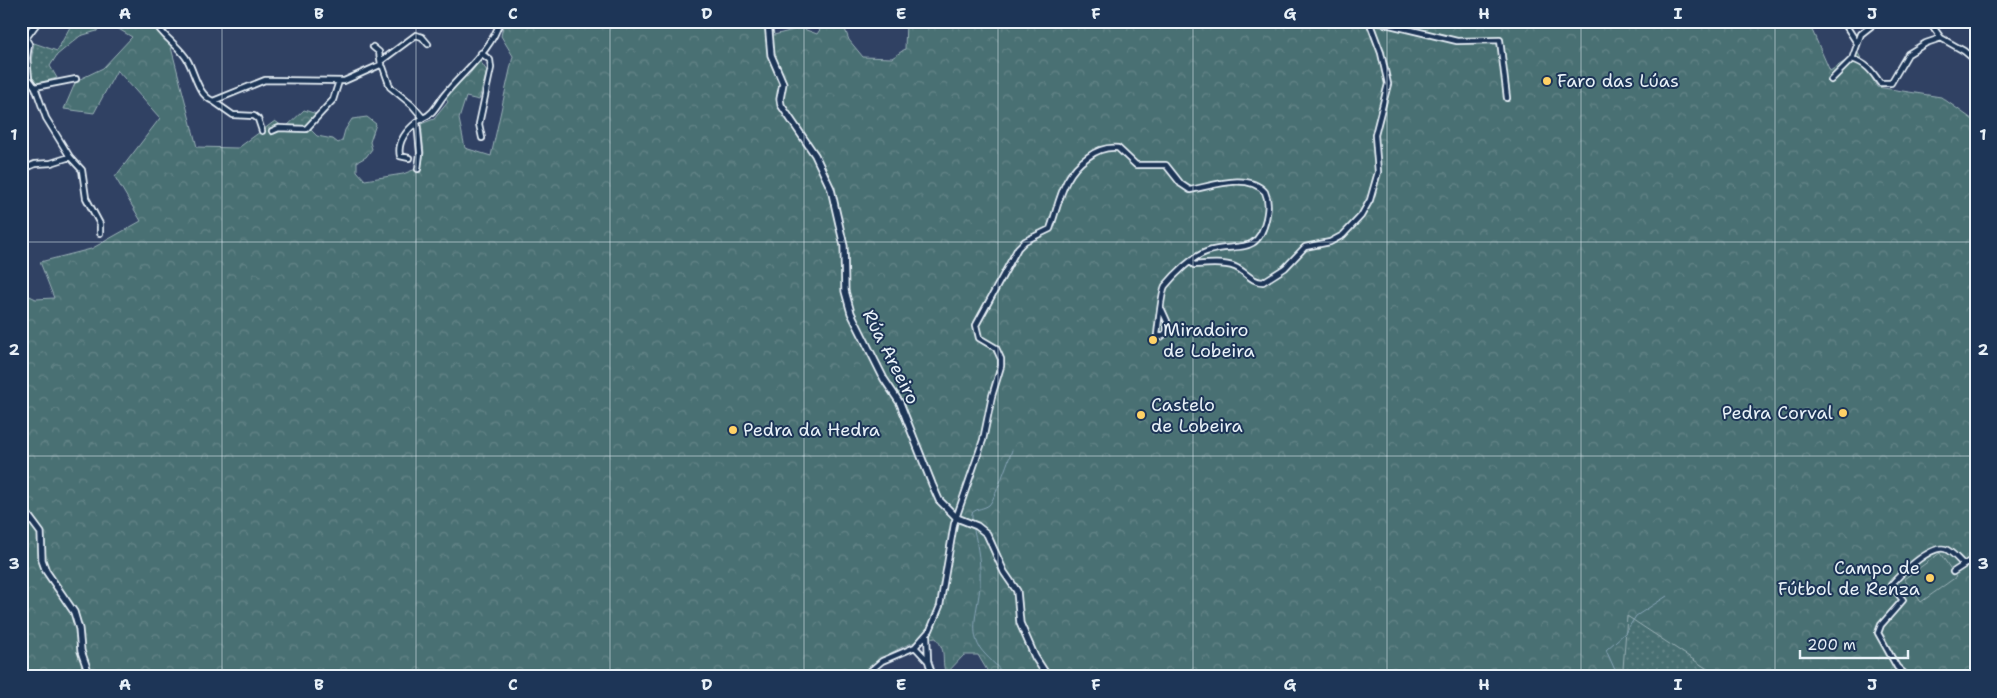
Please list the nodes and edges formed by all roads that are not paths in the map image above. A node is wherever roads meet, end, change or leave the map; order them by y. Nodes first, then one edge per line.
1 (38, 21) edge
2 (154, 21) edge
3 (500, 21) edge
4 (768, 21) edge
5 (814, 21) edge
6 (823, 21) edge
7 (1368, 21) edge
8 (1373, 21) edge
9 (1843, 21) edge
10 (1929, 21) edge
11 (1875, 23) dead end
12 (1941, 38) junction
13 (23, 41) edge
14 (428, 44) dead end
15 (1857, 44) junction
16 (373, 47) dead end
17 (481, 53) junction
18 (1852, 59) junction
19 (1976, 61) edge
20 (381, 63) junction
21 (76, 78) dead end
22 (1831, 80) dead end
23 (339, 81) junction
24 (35, 87) junction
25 (1507, 98) dead end
26 (213, 101) junction
27 (423, 118) junction
28 (417, 122) junction
29 (262, 131) dead end
30 (272, 131) dead end
31 (482, 138) dead end
32 (70, 157) junction
33 (409, 158) dead end
34 (418, 169) dead end
35 (21, 170) edge
36 (100, 233) dead end
37 (1191, 262) junction
38 (1162, 310) junction
39 (21, 506) edge
40 (957, 518) junction
41 (1976, 557) edge
42 (1963, 564) junction
43 (1953, 572) dead end
44 (926, 635) junction
45 (915, 647) junction
46 (928, 661) junction
47 (90, 677) edge
48 (863, 677) edge
49 (933, 677) edge
50 (1050, 677) edge
51 (1908, 677) edge

1 - 13 street
2 - 26 street
3 - 17 street
4 - 40 street, Rúa Areeiro
5 - 6 street
7 - 37 street
8 - 25 street
9 - 15 street
10 - 12 street
11 - 15 street
12 - 18 street
12 - 19 street
13 - 24 street
14 - 20 street
15 - 18 street
16 - 20 street
17 - 27 street
17 - 31 street
18 - 22 street
20 - 23 street
20 - 27 street
21 - 24 street
23 - 26 street
23 - 30 street
24 - 32 street
26 - 29 street
27 - 28 street
28 - 33 street
28 - 34 street
32 - 35 street
32 - 36 street
37 - 38 street
37 - 40 street
38 - 38 street
39 - 47 street
40 - 44 street
40 - 50 street, Rúa Areeiro
41 - 42 street
42 - 43 street
42 - 51 street
44 - 45 street
44 - 46 street
45 - 46 street
45 - 48 street
46 - 49 street

